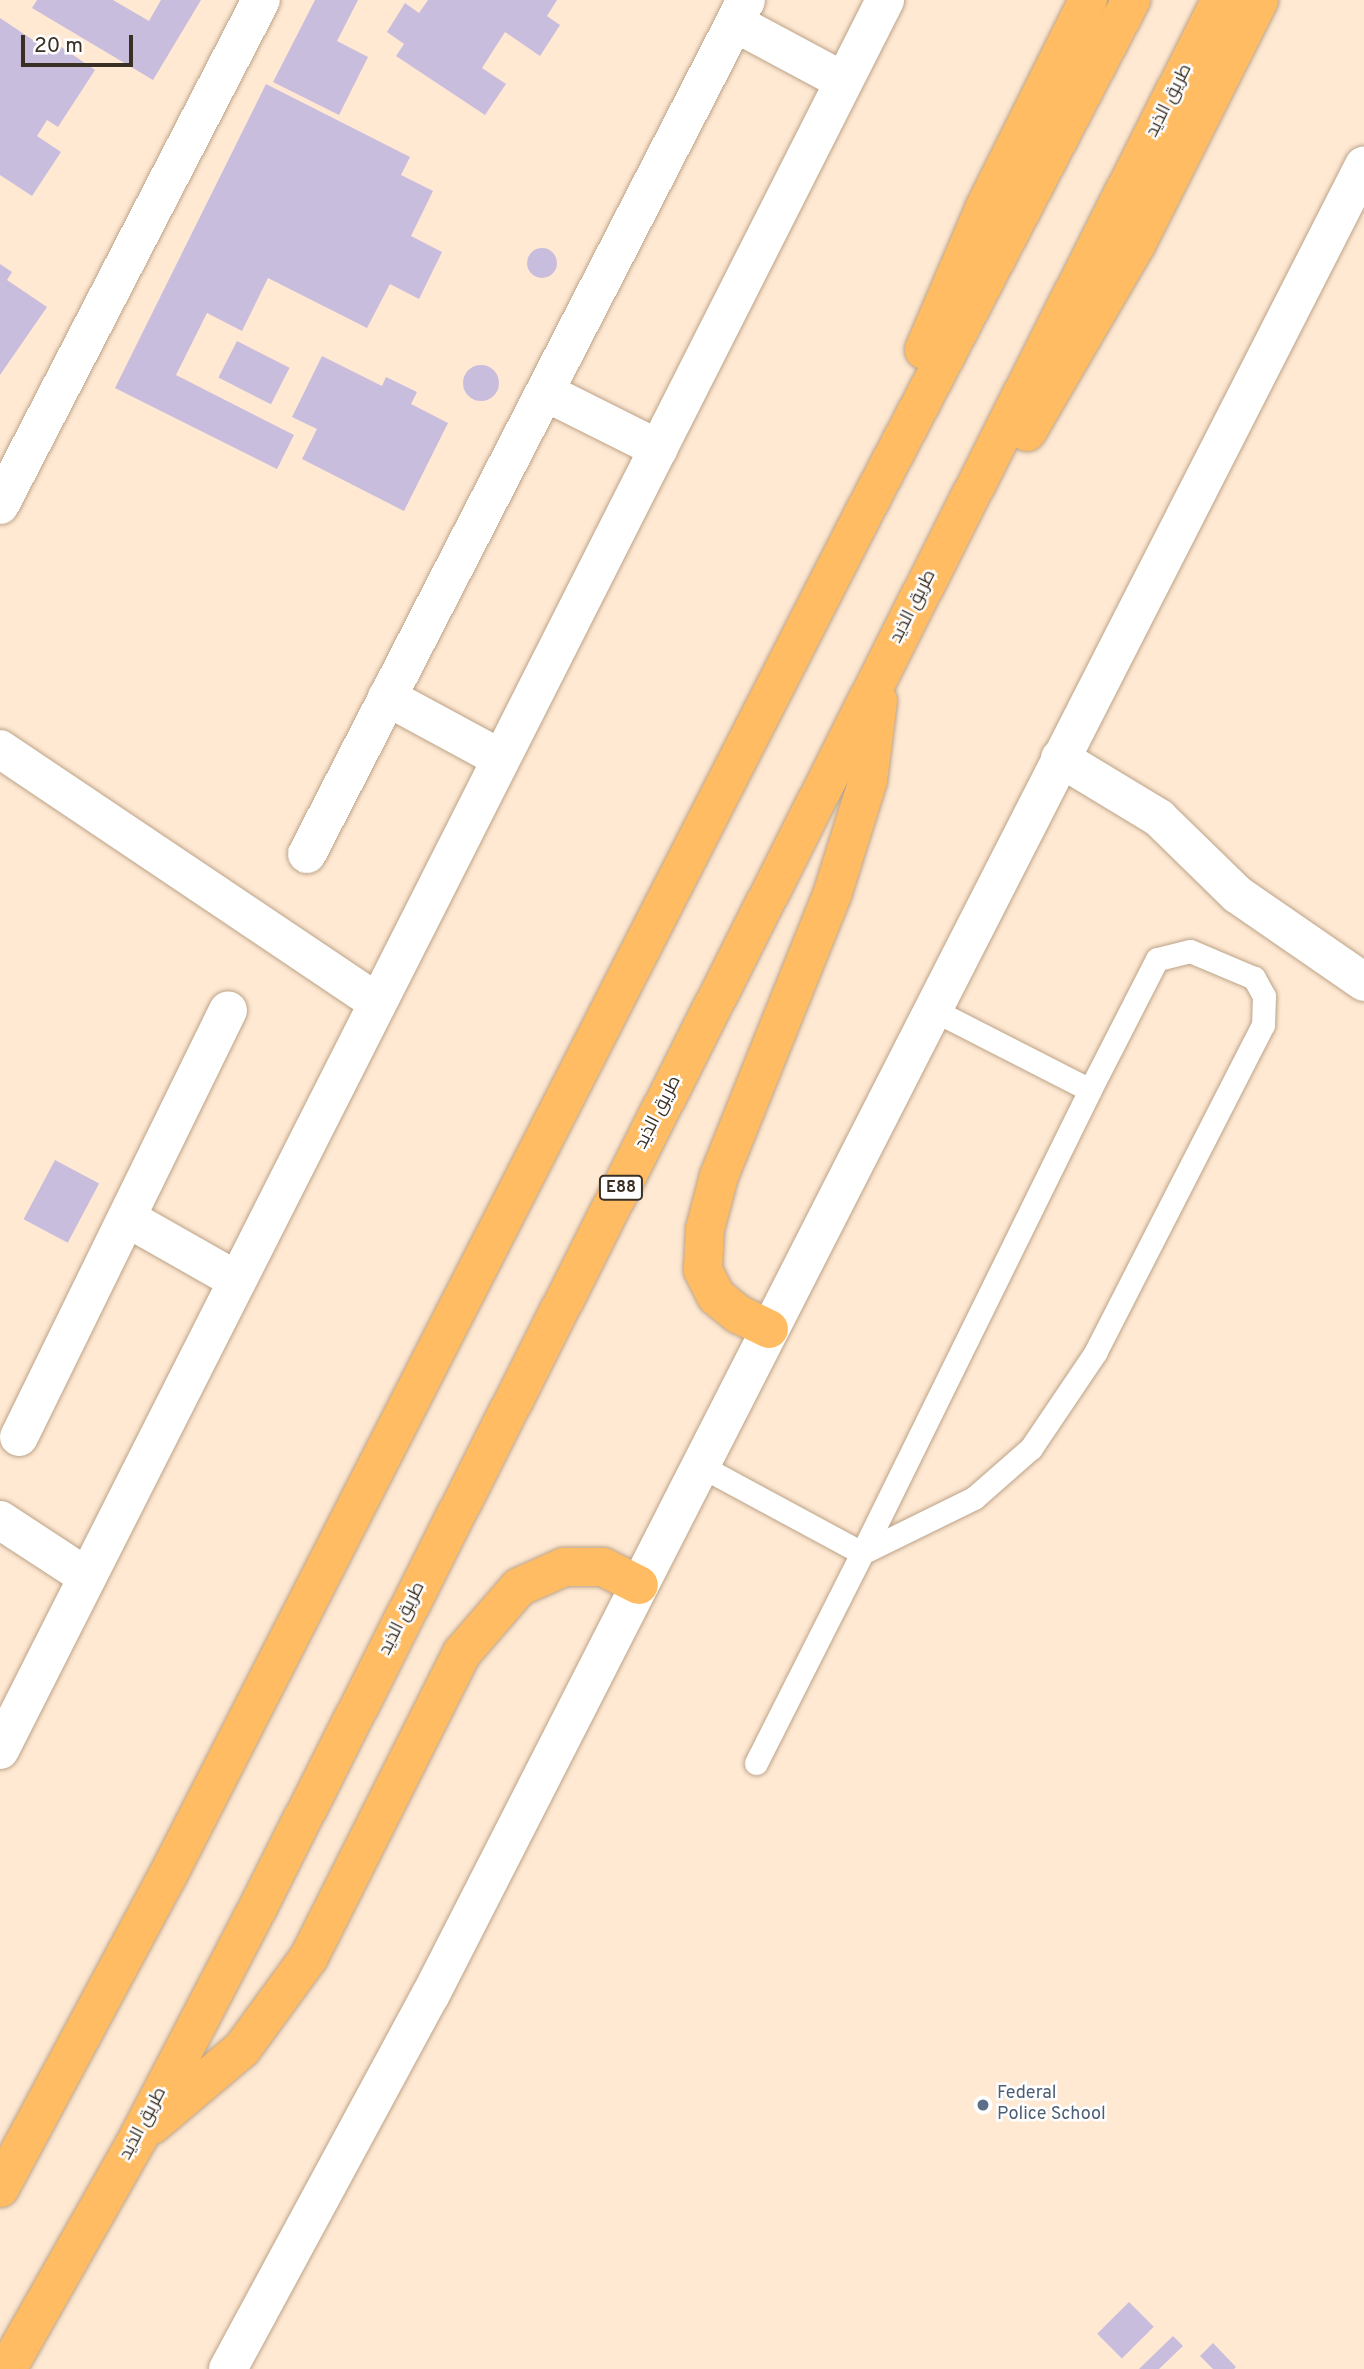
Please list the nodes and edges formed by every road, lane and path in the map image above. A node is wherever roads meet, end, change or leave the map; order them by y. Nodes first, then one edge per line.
1 (261, 0) edge
2 (885, 0) edge
3 (1088, 0) edge
4 (1132, 0) edge
5 (1221, 0) edge
6 (1259, 0) edge
7 (740, 11) edge
8 (843, 81) junction
9 (1364, 165) edge
10 (545, 392) junction
11 (659, 449) junction
12 (0, 505) edge
13 (855, 530) junction
14 (932, 573) junction
15 (882, 673) junction
16 (387, 697) junction
17 (0, 749) edge
18 (500, 758) junction
19 (1060, 758) junction
20 (307, 854) dead end
21 (1364, 982) edge
22 (377, 1002) junction
23 (932, 1009) junction
24 (228, 1011) dead end
25 (1090, 1090) junction
26 (127, 1218) junction
27 (236, 1280) junction
28 (769, 1329) junction
29 (19, 1437) dead end
30 (701, 1466) junction
31 (0, 1520) edge
32 (862, 1553) junction
33 (88, 1577) junction
34 (639, 1585) junction
35 (0, 1749) edge
36 (756, 1763) dead end
37 (138, 2138) junction
38 (0, 2188) edge
39 (7, 2369) edge
40 (228, 2369) edge

1 - 12 street
2 - 8 street
3 - 13 highway
4 - 13 highway
5 - 14 highway, طريق الذيد / E88
6 - 14 highway
7 - 8 street
7 - 10 street
8 - 11 street
9 - 19 street
10 - 11 street
10 - 16 street
11 - 18 street
13 - 38 highway
14 - 15 highway, طريق الذيد / E88
15 - 28 highway
15 - 37 highway, طريق الذيد / E88
16 - 18 street
16 - 20 street
17 - 22 street
18 - 22 street
19 - 21 street
19 - 23 street
22 - 27 street
23 - 25 lane
23 - 28 street
24 - 26 street
25 - 32 lane
25 - 32 lane
26 - 27 street
26 - 29 street
27 - 33 street
28 - 30 street
30 - 32 lane
30 - 34 street
31 - 33 street
32 - 36 lane
33 - 35 street
34 - 37 highway
34 - 40 street
37 - 39 highway, طريق الذيد / E88

